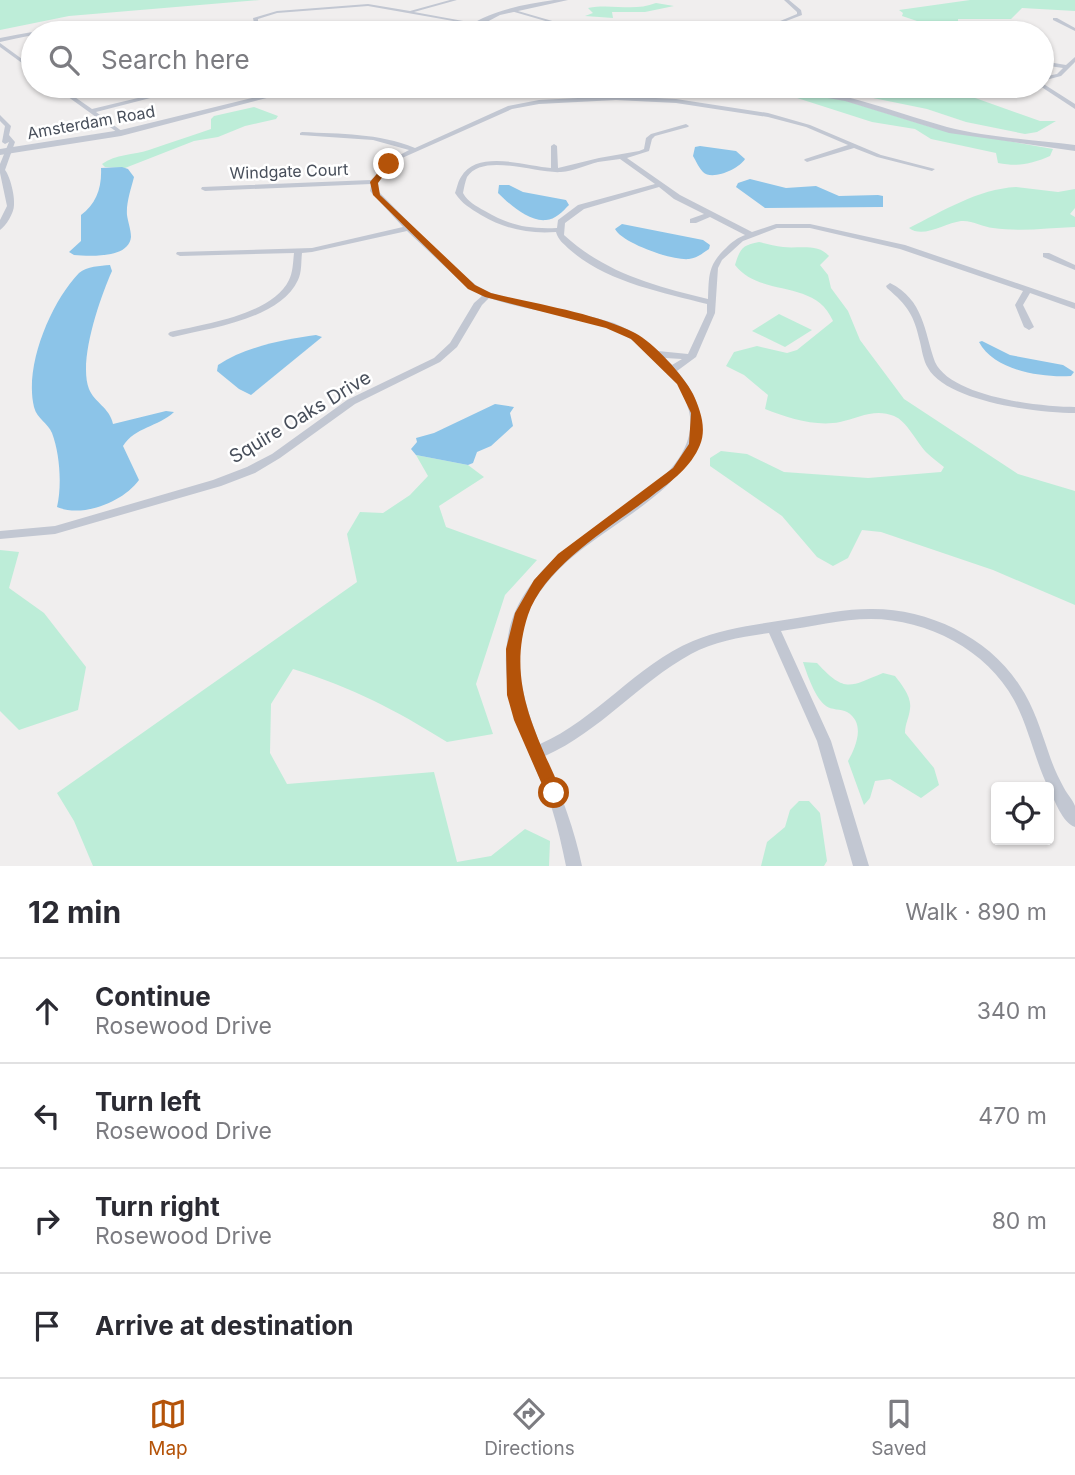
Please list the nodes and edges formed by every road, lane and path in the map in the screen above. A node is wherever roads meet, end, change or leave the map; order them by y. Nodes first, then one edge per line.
1 (387, 0) edge
2 (454, 0) edge
3 (565, 0) edge
4 (786, 0) edge
5 (379, 6) junction
6 (513, 10) junction
7 (410, 12) junction
8 (1055, 19) dead end
9 (254, 21) edge
10 (458, 21) edge
11 (482, 21) edge
12 (550, 21) edge
13 (785, 21) edge
14 (1075, 30) edge
15 (21, 37) edge
16 (0, 43) edge
17 (1075, 59) edge
18 (21, 60) edge
19 (1054, 65) edge
20 (1067, 67) junction
21 (1054, 76) edge
22 (1054, 94) edge
23 (72, 98) edge
24 (144, 98) edge
25 (261, 98) edge
26 (840, 98) edge
27 (1075, 107) edge
28 (90, 111) junction
29 (0, 117) edge
30 (686, 127) dead end
31 (121, 133) junction
32 (302, 134) dead end
33 (554, 146) dead end
34 (853, 146) junction
35 (1075, 148) edge
36 (414, 150) junction
37 (4, 155) edge
38 (621, 157) junction
39 (807, 160) dead end
40 (932, 169) dead end
41 (555, 170) junction
42 (374, 182) junction
43 (660, 185) junction
44 (205, 189) dead end
45 (710, 214) junction
46 (693, 221) dead end
47 (0, 228) edge
48 (410, 228) junction
49 (558, 230) junction
50 (751, 234) junction
51 (298, 252) junction
52 (180, 254) dead end
53 (1046, 255) dead end
54 (1075, 268) edge
55 (890, 286) dead end
56 (1028, 289) junction
57 (488, 295) junction
58 (712, 303) junction
59 (1075, 305) edge
60 (1030, 327) dead end
61 (173, 334) dead end
62 (654, 354) junction
63 (691, 357) junction
64 (670, 371) junction
65 (1075, 410) edge
66 (0, 535) edge
67 (773, 627) junction
68 (536, 753) junction
69 (1075, 820) edge
70 (574, 866) edge
71 (861, 866) edge

1 - 5 street
2 - 7 street
3 - 6 street
4 - 13 street
5 - 7 street
5 - 9 street
6 - 11 street
6 - 12 street
7 - 10 street
8 - 14 street
15 - 16 street
16 - 18 street
17 - 20 street
19 - 20 street
20 - 21 street
22 - 27 street
23 - 28 street
24 - 28 street
25 - 31 street, Amsterdam Road
26 - 35 street
28 - 31 street
29 - 37 street
30 - 38 street
31 - 37 street, Amsterdam Road
32 - 36 street
33 - 41 street
34 - 36 street
34 - 39 street
34 - 40 street
36 - 42 street
37 - 47 street
38 - 41 street
38 - 43 street
41 - 49 street
42 - 44 street, Windgate Court
42 - 48 street
43 - 45 street
43 - 49 street
45 - 46 street
45 - 50 street
48 - 51 street
48 - 57 street
49 - 58 street
50 - 56 street
50 - 58 street
51 - 52 street
51 - 61 street
53 - 54 street
55 - 65 street
56 - 59 street
56 - 60 street
57 - 62 street
57 - 66 street, Squire Oaks Drive
58 - 63 street
62 - 63 street
62 - 64 street
63 - 64 street
64 - 68 street
67 - 68 street
67 - 69 street
67 - 71 street
68 - 70 street

